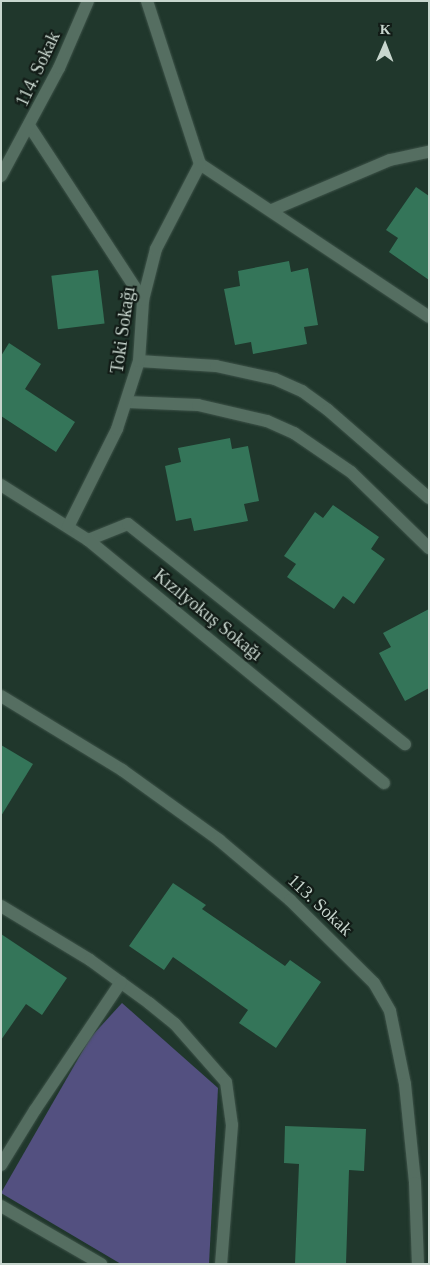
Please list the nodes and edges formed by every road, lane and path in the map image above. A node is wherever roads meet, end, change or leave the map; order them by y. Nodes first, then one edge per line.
1 (88, 1) edge
2 (146, 1) edge
3 (30, 127) junction
4 (429, 152) edge
5 (200, 164) junction
6 (1, 176) edge
7 (272, 210) junction
8 (143, 300) junction
9 (429, 317) edge
10 (139, 361) junction
11 (127, 402) junction
12 (1, 485) edge
13 (429, 498) edge
14 (68, 527) junction
15 (88, 540) junction
16 (429, 548) edge
17 (1, 696) edge
18 (404, 744) dead end
19 (384, 782) dead end
20 (1, 906) edge
21 (121, 982) junction
22 (1, 1166) edge
23 (1, 1206) edge
24 (82, 1259) edge
25 (101, 1264) edge
26 (221, 1264) edge
27 (418, 1264) edge

1 - 3 street, 114. Sokak
2 - 5 street
3 - 6 street, 114. Sokak
3 - 8 street
4 - 7 street
5 - 7 street
5 - 8 street, Toki Sokağı
7 - 9 street
8 - 10 street, Toki Sokağı
10 - 11 street, Toki Sokağı
10 - 13 street
11 - 14 street, Toki Sokağı
11 - 16 street
12 - 14 street, Kızılyokuş Sokağı
14 - 15 street, Kızılyokuş Sokağı
15 - 18 street
15 - 19 street, Kızılyokuş Sokağı
17 - 27 street, 113. Sokak
20 - 21 street
21 - 22 street
21 - 26 street
23 - 24 street
24 - 25 street

